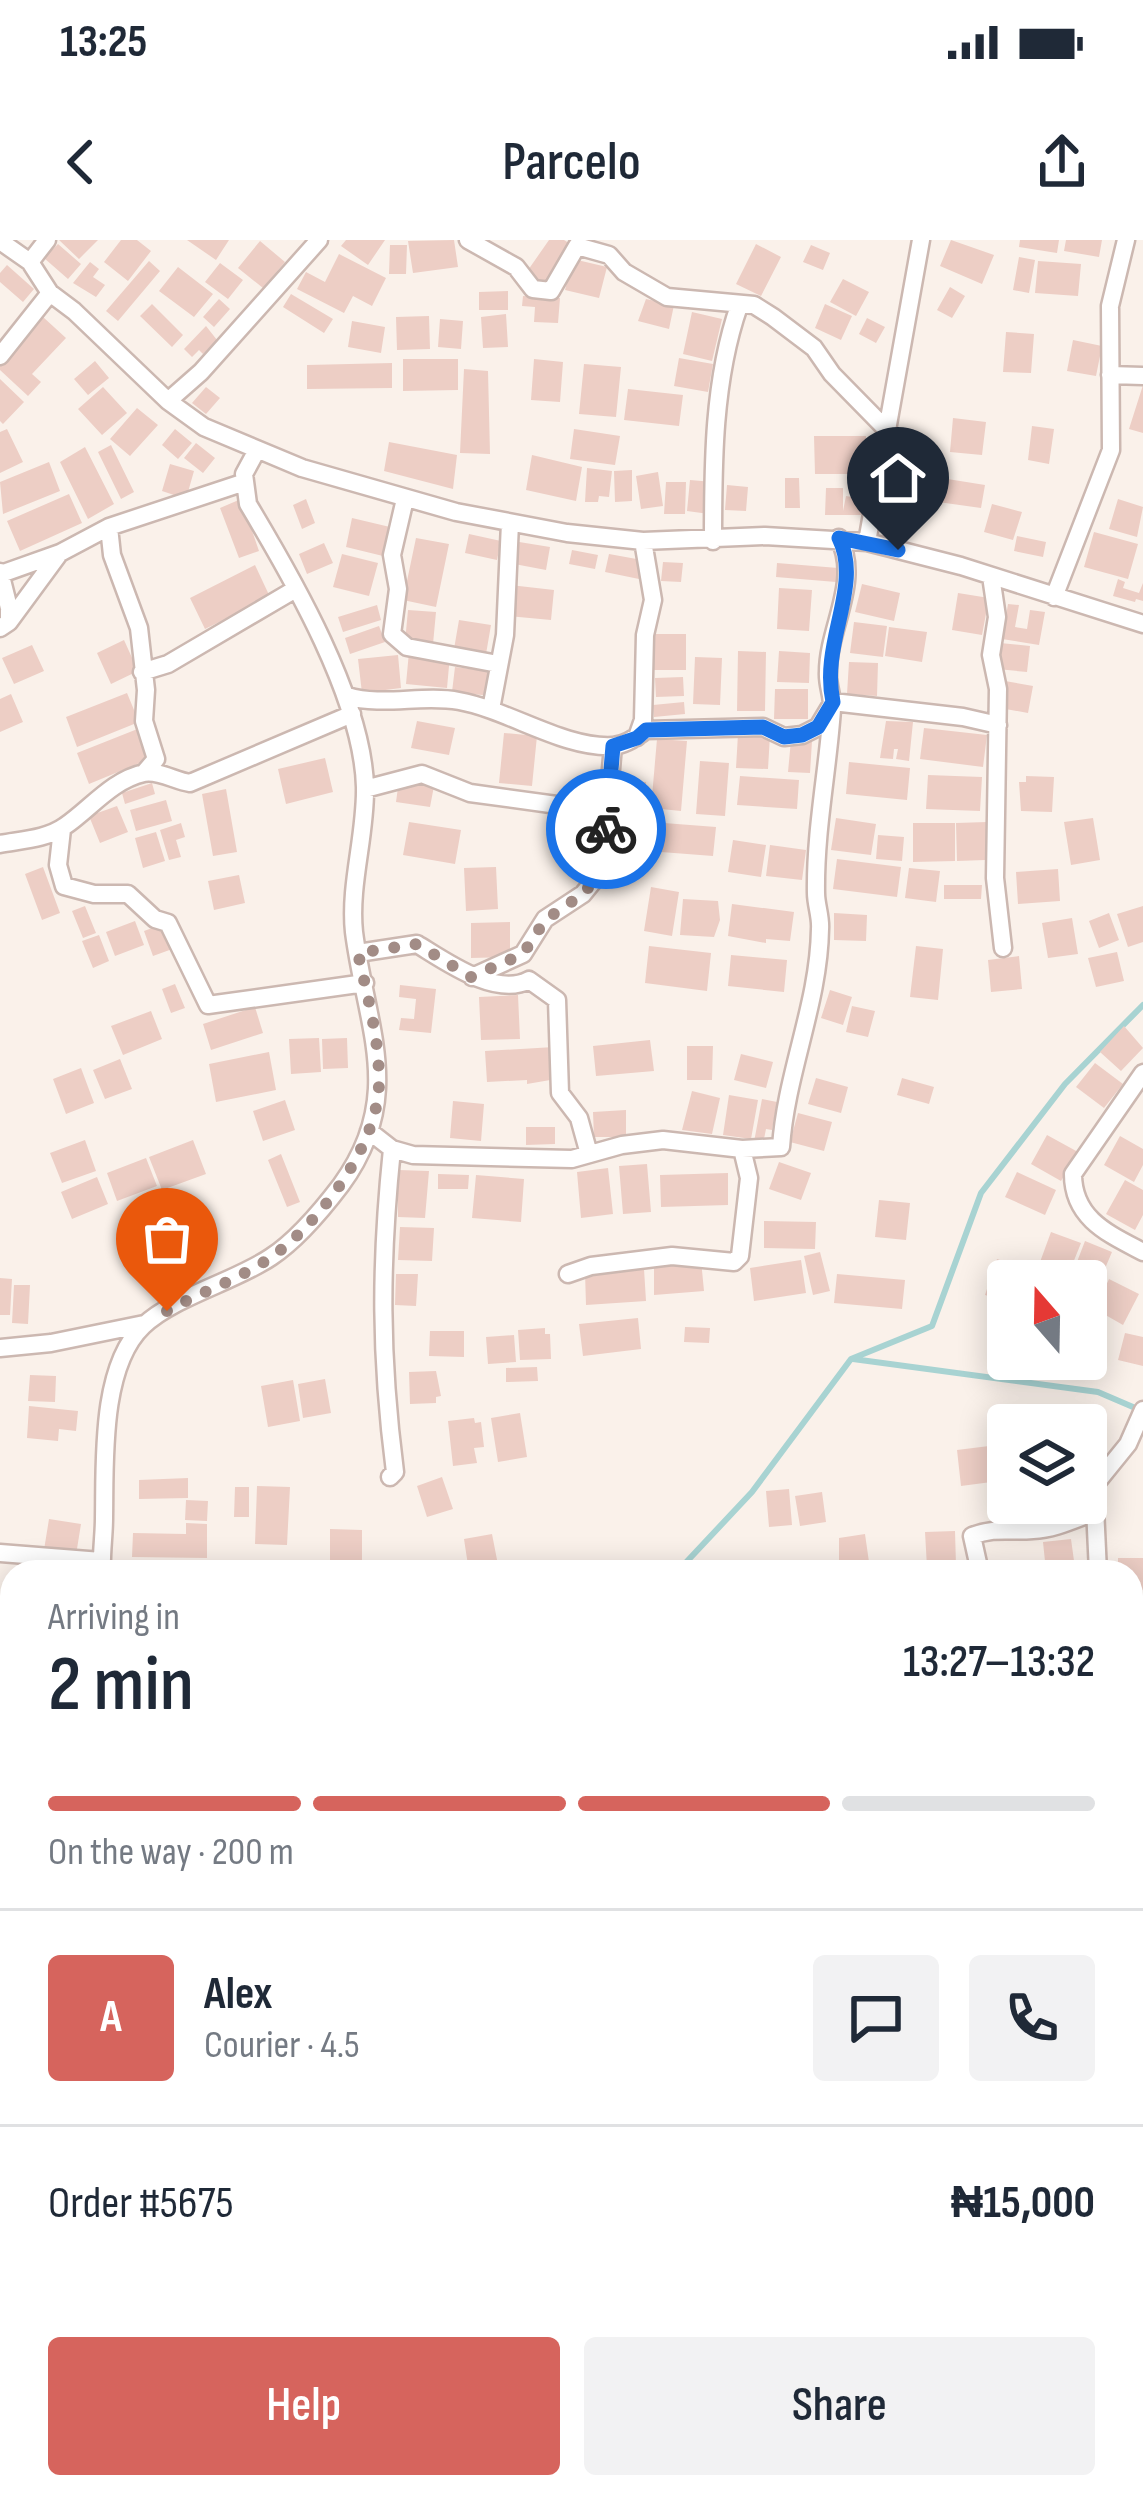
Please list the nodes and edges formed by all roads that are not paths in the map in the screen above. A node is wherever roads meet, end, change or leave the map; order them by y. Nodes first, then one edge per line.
1 (47, 240) edge
2 (319, 240) edge
3 (468, 240) edge
4 (921, 240) edge
5 (1126, 240) edge
6 (0, 244) edge
7 (30, 262) junction
8 (50, 293) junction
9 (739, 306) junction
10 (0, 356) edge
11 (1109, 375) junction
12 (1143, 376) edge
13 (168, 401) junction
14 (886, 429) junction
15 (257, 450) junction
16 (245, 482) junction
17 (405, 499) junction
18 (510, 523) junction
19 (110, 527) junction
20 (839, 538) junction
21 (643, 541) junction
22 (713, 541) junction
23 (867, 542) junction
24 (60, 554) junction
25 (0, 573) edge
26 (991, 575) junction
27 (294, 590) junction
28 (1054, 597) junction
29 (1143, 624) edge
30 (4, 625) edge
31 (498, 664) junction
32 (142, 672) junction
33 (833, 702) junction
34 (350, 705) junction
35 (491, 709) junction
36 (998, 725) junction
37 (637, 738) junction
38 (613, 746) junction
39 (144, 773) junction
40 (365, 789) junction
41 (608, 812) junction
42 (62, 829) junction
43 (0, 844) edge
44 (1003, 947) dead end
45 (358, 953) junction
46 (471, 977) junction
47 (364, 982) junction
48 (1143, 1073) edge
49 (369, 1131) junction
50 (392, 1149) junction
51 (742, 1149) junction
52 (589, 1154) junction
53 (1143, 1252) edge
54 (568, 1274) dead end
55 (144, 1324) junction
56 (0, 1348) edge
57 (1143, 1410) edge
58 (1107, 1470) edge
59 (390, 1477) dead end
60 (1065, 1524) edge
61 (1093, 1524) edge
62 (0, 1552) edge
63 (54, 1560) edge
64 (101, 1560) edge
65 (977, 1560) edge
66 (1095, 1560) edge

1 - 7 street
2 - 13 street
3 - 9 street
4 - 14 street
5 - 11 street
6 - 7 street
7 - 8 street
8 - 10 street
8 - 13 street
9 - 14 street
9 - 22 street
11 - 12 street
11 - 28 street
13 - 15 street
14 - 23 street
15 - 16 street
15 - 17 street
16 - 19 street
16 - 27 street
17 - 18 street
17 - 31 street
18 - 21 street
18 - 31 street
19 - 24 street
19 - 32 street
20 - 22 street
20 - 23 street
20 - 33 street
21 - 22 street
21 - 37 street
23 - 26 street
24 - 25 street
24 - 30 street
25 - 30 street
26 - 28 street
26 - 36 street
27 - 32 street
27 - 34 street
28 - 29 street
31 - 35 street
32 - 39 street
33 - 36 street
33 - 37 street
33 - 51 street
34 - 35 street
34 - 39 street
34 - 40 street
35 - 38 street
36 - 44 street
37 - 38 street
38 - 41 street
39 - 42 street
40 - 41 street
40 - 45 street
41 - 46 street
42 - 43 street
42 - 47 street
45 - 46 street
45 - 47 street
46 - 52 street
47 - 49 street
48 - 53 street
49 - 50 street
49 - 55 street
50 - 52 street
50 - 59 street
51 - 52 street
51 - 54 street
55 - 56 street
55 - 64 street
57 - 58 street
60 - 65 street
61 - 66 street
62 - 63 street

